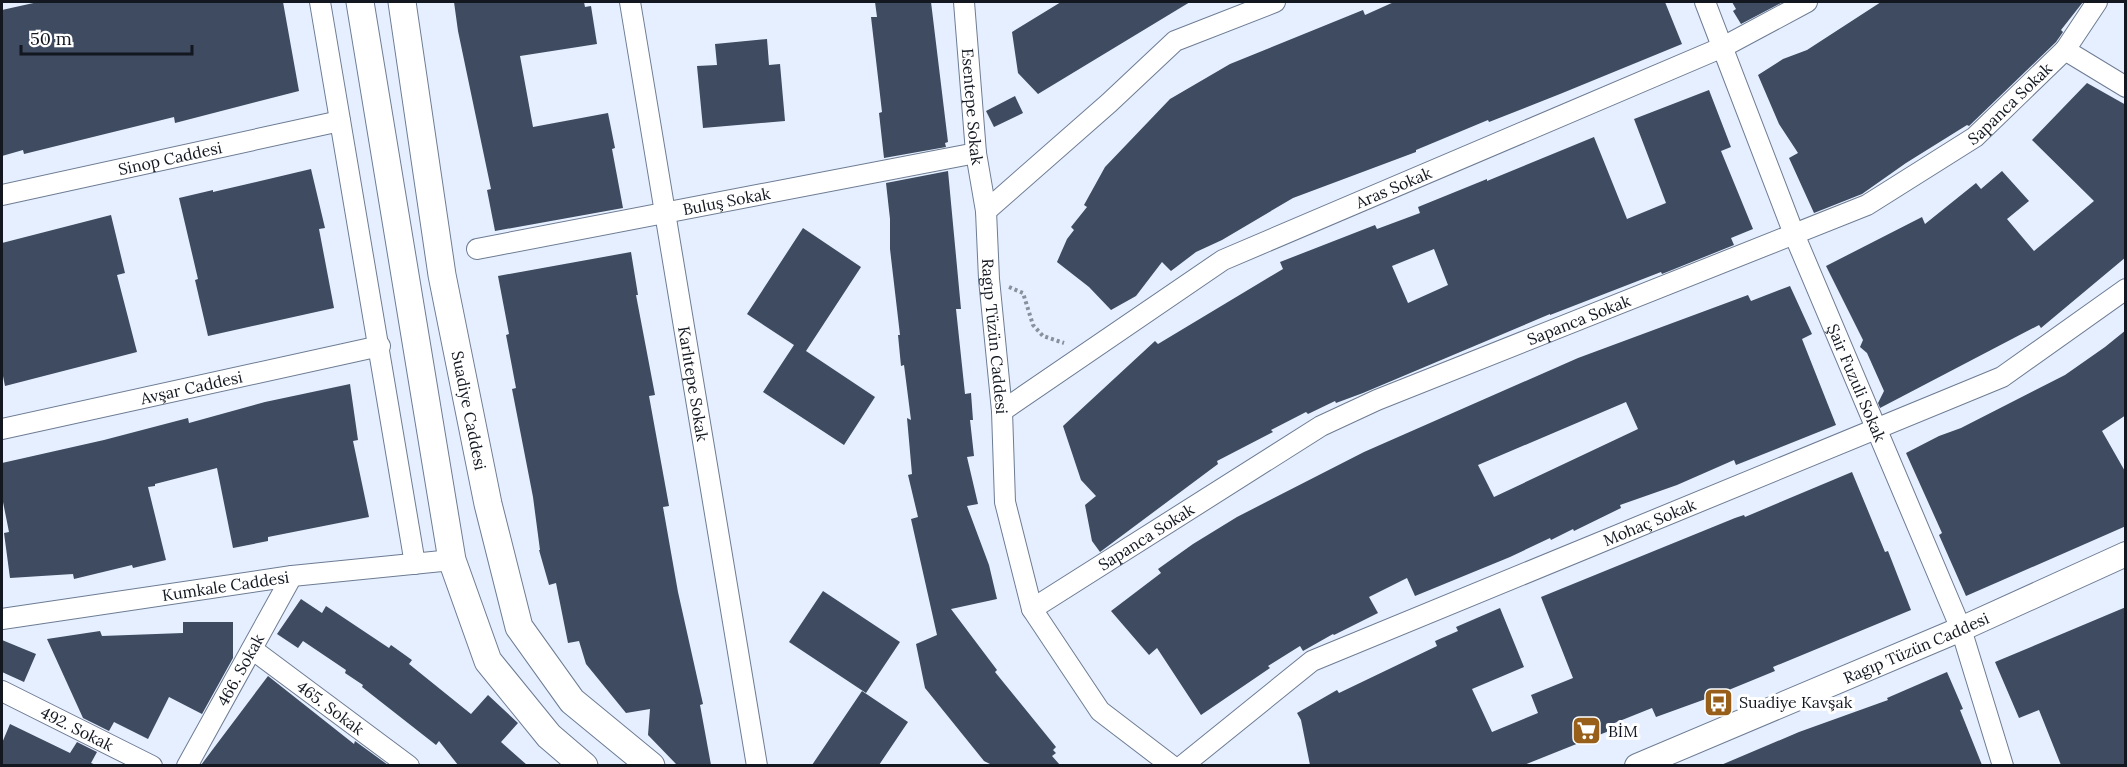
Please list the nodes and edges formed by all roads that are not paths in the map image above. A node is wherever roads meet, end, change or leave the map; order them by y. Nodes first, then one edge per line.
1 (320, 2) edge
2 (360, 2) edge
3 (402, 2) edge
4 (630, 2) edge
5 (964, 2) edge
6 (1272, 2) edge
7 (1705, 2) edge
8 (1807, 2) edge
9 (2097, 2) edge
10 (1723, 47) junction
11 (2065, 50) junction
12 (2126, 87) edge
13 (340, 121) junction
14 (976, 153) junction
15 (2, 195) edge
16 (986, 211) junction
17 (666, 214) junction
18 (1794, 234) junction
19 (477, 249) dead end
20 (2126, 289) edge
21 (380, 346) junction
22 (1002, 411) junction
23 (2, 429) edge
24 (1876, 429) junction
25 (2126, 554) edge
26 (452, 560) junction
27 (415, 564) junction
28 (292, 576) junction
29 (1032, 609) junction
30 (2, 619) edge
31 (1961, 629) junction
32 (252, 649) junction
33 (2, 691) edge
34 (152, 765) edge
35 (188, 765) edge
36 (409, 765) edge
37 (584, 765) edge
38 (651, 765) edge
39 (757, 765) edge
40 (1172, 765) edge
41 (1182, 765) edge
42 (1637, 765) edge
43 (2003, 765) edge

1 - 13 street
2 - 26 main road
3 - 38 main road, Suadiye Caddesi
4 - 17 street, Karlıtepe Sokak
5 - 14 street, Esentepe Sokak
6 - 16 street
7 - 10 street, Şair Fuzuli Sokak
8 - 10 street, Aras Sokak
9 - 11 street, Sapanca Sokak
10 - 18 street, Şair Fuzuli Sokak
10 - 22 street, Aras Sokak
11 - 12 street
11 - 18 street, Sapanca Sokak
13 - 15 street, Sinop Caddesi
13 - 21 street
14 - 16 street, Esentepe Sokak
14 - 17 street, Buluş Sokak
16 - 22 street, Ragıp Tüzün Caddesi
17 - 19 street, Buluş Sokak
17 - 39 street, Karlıtepe Sokak
18 - 24 street, Şair Fuzuli Sokak
18 - 29 street, Sapanca Sokak
20 - 24 street, Mohaç Sokak
21 - 23 street, Avşar Caddesi
21 - 27 street
22 - 29 street, Ragıp Tüzün Caddesi
24 - 31 street, Şair Fuzuli Sokak
24 - 41 street, Mohaç Sokak
25 - 31 street, Ragıp Tüzün Caddesi
26 - 27 street, Kumkale Caddesi
26 - 37 main road
27 - 28 street, Kumkale Caddesi
28 - 30 street, Kumkale Caddesi
28 - 32 street, 466. Sokak
29 - 40 street, Ragıp Tüzün Caddesi
31 - 42 street, Ragıp Tüzün Caddesi
31 - 43 street, Şair Fuzuli Sokak
32 - 35 street, 466. Sokak
32 - 36 street, 465. Sokak
33 - 34 street, 492. Sokak

